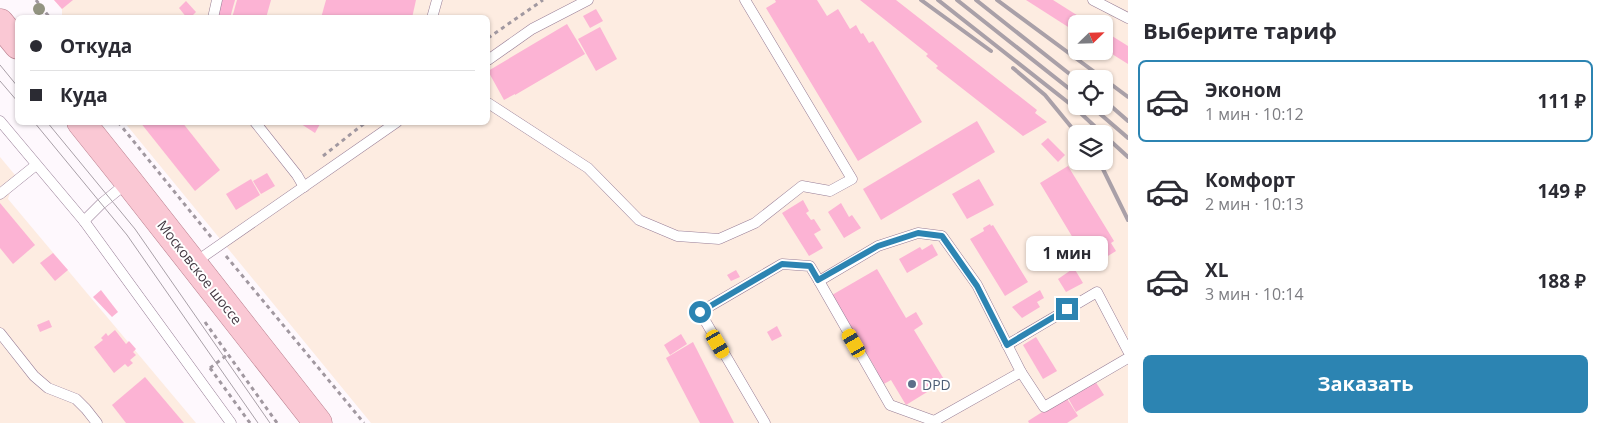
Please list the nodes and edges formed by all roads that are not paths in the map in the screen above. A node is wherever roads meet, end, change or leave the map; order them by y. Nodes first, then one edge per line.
1 (216, 0) edge
2 (437, 0) edge
3 (588, 0) edge
4 (745, 0) edge
5 (1093, 0) edge
6 (214, 15) edge
7 (433, 15) edge
8 (1128, 18) edge
9 (0, 23) edge
10 (15, 41) edge
11 (490, 59) edge
12 (490, 104) edge
13 (0, 121) edge
14 (83, 125) edge
15 (257, 125) edge
16 (393, 125) edge
17 (36, 165) junction
18 (129, 182) junction
19 (304, 187) junction
20 (0, 194) edge
21 (84, 221) junction
22 (193, 264) junction
23 (818, 280) junction
24 (0, 333) edge
25 (1007, 345) junction
26 (1128, 352) edge
27 (1128, 358) edge
28 (1021, 372) junction
29 (935, 422) edge
30 (97, 423) edge
31 (231, 423) edge
32 (318, 423) edge
33 (765, 423) edge

1 - 6 lane
2 - 7 lane
3 - 11 lane
4 - 12 lane
5 - 8 lane
9 - 10 main road
13 - 17 lane
14 - 18 main road, Московское шоссе
15 - 19 lane
16 - 19 lane
17 - 20 lane
17 - 21 lane
18 - 21 lane
18 - 22 main road, Московское шоссе
19 - 22 lane
21 - 31 lane
22 - 32 main road, Московское шоссе
23 - 25 lane
23 - 29 lane
23 - 33 lane
24 - 30 lane
25 - 26 lane
25 - 28 lane
27 - 28 lane
28 - 29 lane

